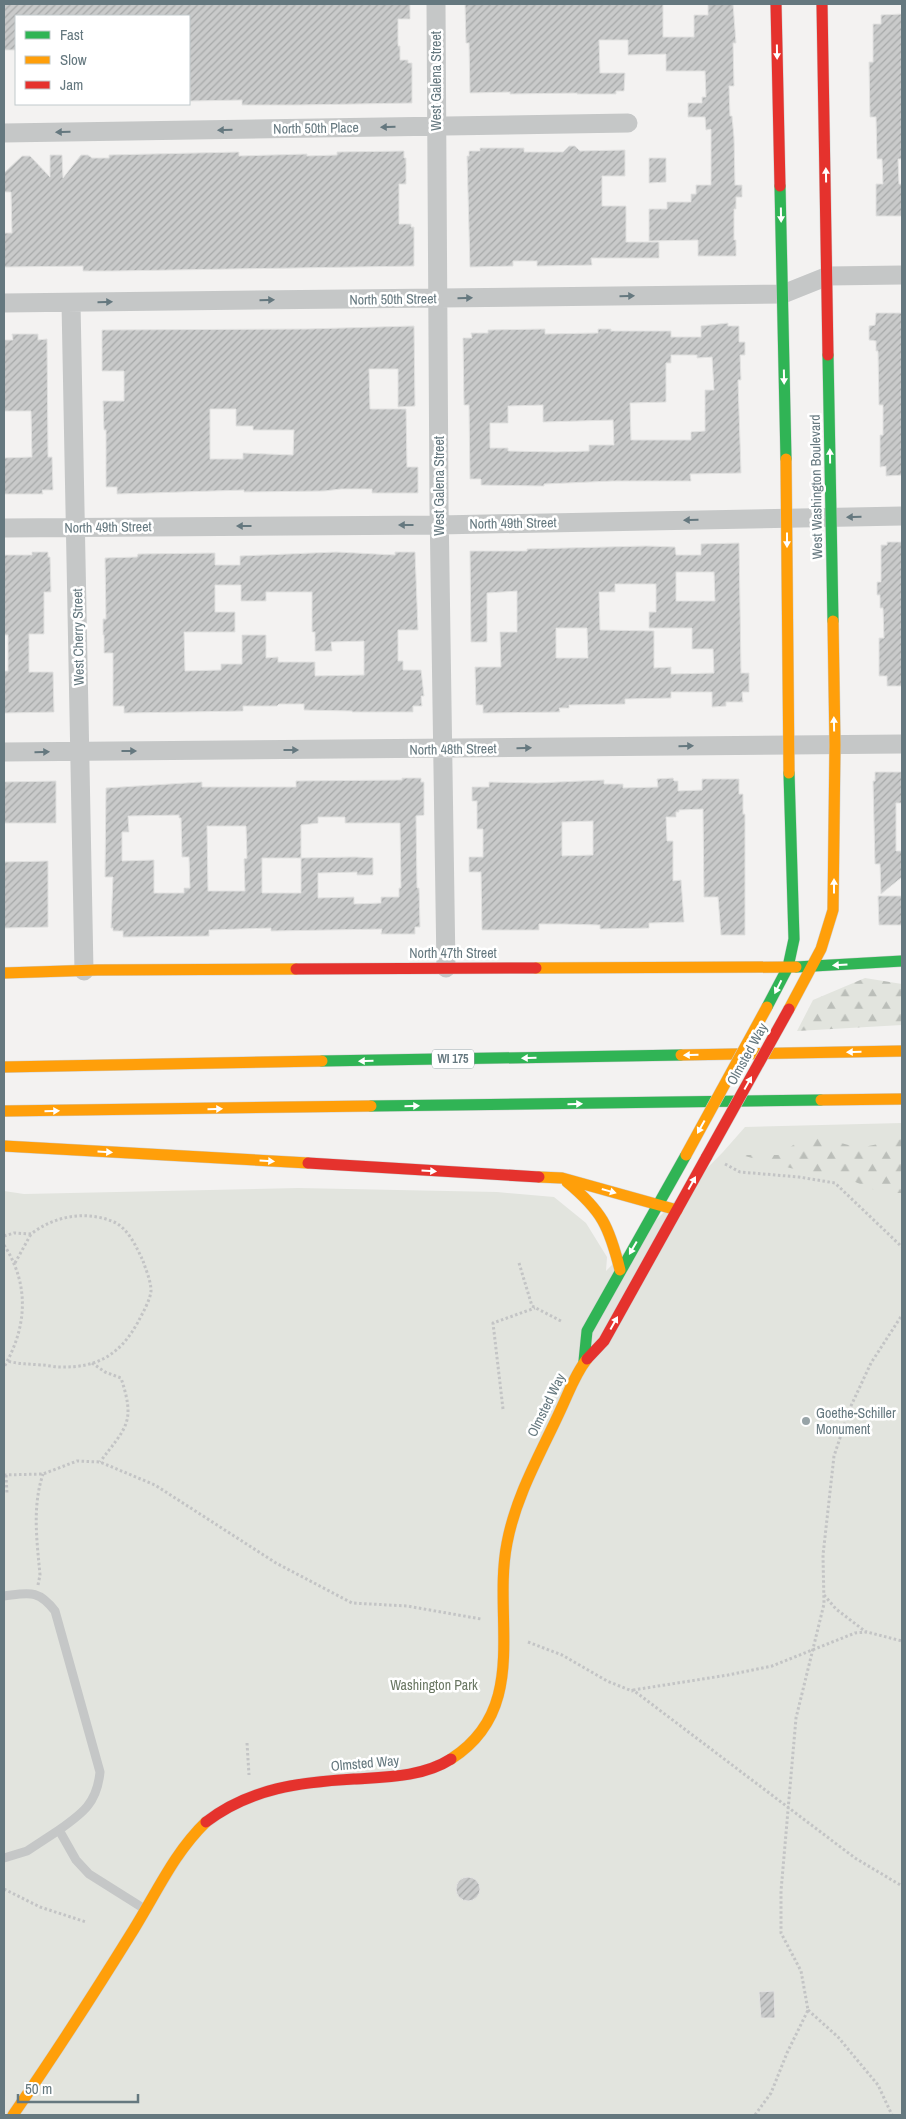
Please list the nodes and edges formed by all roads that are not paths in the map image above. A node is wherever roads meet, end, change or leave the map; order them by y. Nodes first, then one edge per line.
1 (436, 4) edge
2 (776, 4) edge
3 (822, 4) edge
4 (628, 123) dead end
5 (436, 126) junction
6 (4, 133) edge
7 (902, 275) edge
8 (828, 276) junction
9 (783, 294) junction
10 (438, 298) junction
11 (71, 302) junction
12 (4, 303) edge
13 (902, 516) edge
14 (831, 517) junction
15 (787, 518) junction
16 (439, 525) junction
17 (4, 528) edge
18 (76, 528) junction
19 (902, 744) edge
20 (788, 745) junction
21 (835, 745) junction
22 (443, 750) junction
23 (80, 751) junction
24 (4, 752) edge
25 (834, 910) junction
26 (840, 932) dead end
27 (863, 952) dead end
28 (901, 961) edge
29 (814, 966) junction
30 (788, 967) junction
31 (446, 968) junction
32 (84, 971) junction
33 (4, 973) edge
34 (902, 1051) edge
35 (4, 1067) edge
36 (902, 1100) edge
37 (4, 1112) edge
38 (4, 1146) edge
39 (562, 1178) junction
40 (657, 1205) junction
41 (677, 1210) junction
42 (620, 1270) junction
43 (584, 1361) junction
44 (4, 1596) edge
45 (59, 1830) junction
46 (4, 1858) edge
47 (146, 1910) junction
48 (13, 2115) edge

1 - 5 street, West Galena Street
2 -> 9 main road
8 -> 3 main road, West Washington Boulevard
4 - 5 street, North 50th Place
5 -> 6 street, North 50th Place
5 - 10 street, West Galena Street
7 - 8 street
8 - 9 street
14 -> 8 main road, West Washington Boulevard
10 -> 9 street, North 50th Street
9 -> 15 main road
11 -> 10 street, North 50th Street
10 - 16 street, West Galena Street
11 - 12 street, North 50th Street
11 - 18 street, West Cherry Street
13 -> 14 street, North 49th Street
14 - 15 street, North 49th Street
21 -> 14 main road, West Washington Boulevard
15 -> 16 street, North 49th Street
15 -> 20 main road
16 -> 18 street, North 49th Street
16 - 22 street, West Galena Street
17 - 18 street, North 49th Street
18 - 23 street, West Cherry Street
19 - 21 street, North 48th Street
20 - 21 street, North 48th Street
22 -> 20 street, North 48th Street
20 - 30 main road
25 -> 21 main road, West Washington Boulevard
23 -> 22 street, North 48th Street
22 - 31 street, West Galena Street
24 -> 23 street, North 48th Street
23 - 32 street, West Cherry Street
25 - 26 main road
25 - 29 main road, West Washington Boulevard
27 - 28 main road
28 -> 29 main road, North 47th Street
29 - 30 main road, North 47th Street
41 -> 29 main road, Olmsted Way, bridge
30 - 31 main road, North 47th Street
30 -> 40 main road, Olmsted Way, bridge
31 - 32 main road, North 47th Street
32 - 33 main road, North 47th Street
34 -> 35 main road, WI 175
37 -> 36 main road
38 -> 39 main road
39 -> 40 main road
39 - 42 main road
40 - 41 main road
40 -> 42 main road, Olmsted Way
43 -> 41 main road, Olmsted Way
42 - 43 main road, Olmsted Way
43 - 47 main road, Olmsted Way
44 - 45 lane
45 - 46 lane
45 - 47 lane
47 - 48 main road, Olmsted Way

